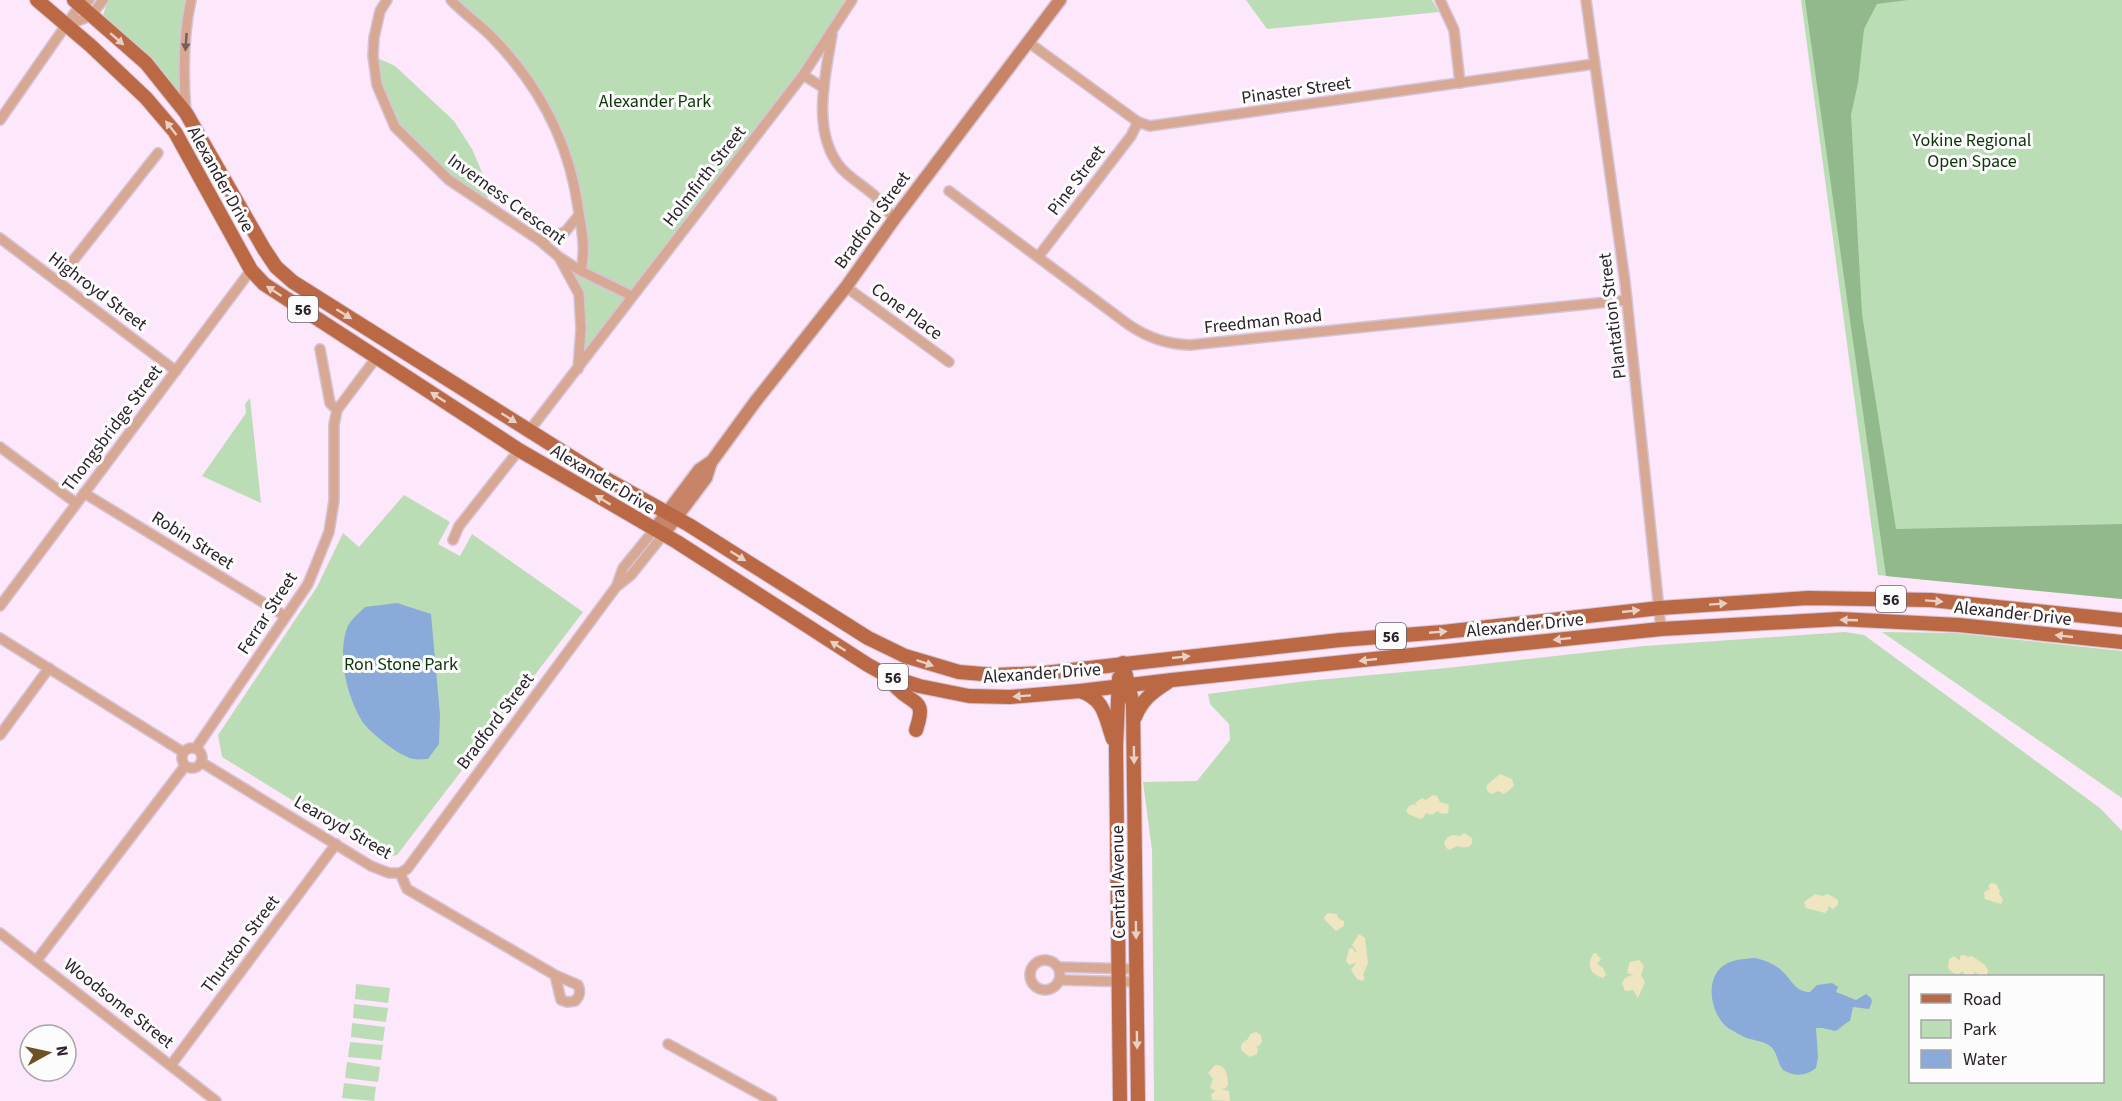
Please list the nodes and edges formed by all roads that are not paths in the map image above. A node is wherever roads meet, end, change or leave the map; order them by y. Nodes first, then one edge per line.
1 (37, 0) edge
2 (103, 0) edge
3 (191, 0) edge
4 (387, 0) edge
5 (451, 0) edge
6 (852, 0) edge
7 (1060, 0) edge
8 (1440, 0) edge
9 (1586, 0) edge
10 (81, 2) edge
11 (91, 16) junction
12 (67, 25) junction
13 (833, 30) junction
14 (1028, 42) junction
15 (1594, 64) junction
16 (803, 75) junction
17 (1460, 83) junction
18 (824, 87) junction
19 (186, 113) junction
20 (0, 120) edge
21 (1138, 122) junction
22 (158, 153) dead end
23 (949, 191) dead end
24 (579, 215) junction
25 (895, 218) junction
26 (0, 238) edge
27 (539, 240) junction
28 (559, 257) junction
29 (1038, 257) junction
30 (251, 270) junction
31 (581, 271) junction
32 (57, 281) junction
33 (846, 286) junction
34 (632, 296) junction
35 (1628, 300) junction
36 (320, 349) dead end
37 (376, 358) junction
38 (949, 362) dead end
39 (578, 369) junction
40 (176, 371) junction
41 (337, 410) junction
42 (529, 431) junction
43 (0, 447) edge
44 (519, 450) junction
45 (84, 493) junction
46 (76, 503) junction
47 (672, 516) junction
48 (658, 532) junction
49 (453, 540) dead end
50 (0, 606) edge
51 (1660, 608) junction
52 (285, 616) junction
53 (2122, 620) edge
54 (1662, 629) junction
55 (0, 638) edge
56 (2122, 642) edge
57 (1122, 663) junction
58 (49, 668) junction
59 (888, 676) junction
60 (1172, 680) junction
61 (1123, 686) junction
62 (1080, 691) junction
63 (1133, 722) junction
64 (916, 730) dead end
65 (0, 735) edge
66 (1116, 747) junction
67 (196, 748) junction
68 (183, 752) junction
69 (201, 762) junction
70 (185, 766) junction
71 (336, 844) junction
72 (400, 873) junction
73 (0, 933) edge
74 (37, 960) junction
75 (1058, 967) junction
76 (555, 975) dead end
77 (1119, 975) junction
78 (1137, 975) junction
79 (1059, 980) junction
80 (668, 1044) dead end
81 (171, 1065) junction
82 (216, 1101) edge
83 (772, 1101) edge
84 (1120, 1101) edge
85 (1138, 1101) edge

1 - 12 main road, Alexander Drive / 56
2 - 11 street
3 -> 19 street
4 - 27 street, Inverness Crescent
5 - 24 street
6 - 13 street, Holmfirth Street
7 - 14 street, Bradford Street
8 - 17 street
9 - 15 street, Plantation Street
10 - 11 main road, Alexander Drive / 56
10 - 12 street
11 - 12 street
11 -> 19 main road, Alexander Drive / 56
12 - 20 street
30 -> 12 main road, Alexander Drive / 56
13 - 16 street, Holmfirth Street
13 - 18 street
14 - 21 street
14 - 25 street, Bradford Street
15 - 17 street, Pinaster Street
15 - 35 street, Plantation Street
16 - 18 street
16 - 34 street, Holmfirth Street
17 - 21 street, Pinaster Street
18 - 25 street
19 -> 42 main road, Alexander Drive / 56
21 - 29 street, Pine Street
22 - 32 street
23 - 29 street, Freedman Road
24 - 27 street
24 - 31 street
25 - 33 street, Bradford Street
26 - 32 street, Highroyd Street
27 - 28 street, Inverness Crescent
28 - 31 street, Inverness Crescent
28 - 39 street
29 - 35 street, Freedman Road
37 -> 30 main road, Alexander Drive / 56
30 - 40 street, Thongsbridge Street
31 - 34 street, Inverness Crescent
32 - 40 street, Highroyd Street
33 - 38 street, Cone Place
33 - 47 street, Bradford Street
34 - 39 street, Holmfirth Street
35 - 51 street, Plantation Street
36 - 41 street, Ferrar Street
37 - 41 street
44 -> 37 main road, Alexander Drive / 56
39 - 42 street, Holmfirth Street
40 - 45 street, Thongsbridge Street
41 - 52 street, Ferrar Street
42 - 47 main road, Alexander Drive / 56
43 - 46 street
48 -> 44 main road, Alexander Drive / 56
44 - 49 street
45 - 46 street, Thongsbridge Street
45 - 52 street, Robin Street
46 - 50 street, Thongsbridge Street
47 - 48 street, Bradford Street
47 -> 57 main road, Alexander Drive / 56
59 -> 48 main road, Alexander Drive / 56
48 - 72 street, Bradford Street
51 -> 53 main road, Alexander Drive / 56
51 - 54 street, Plantation Street
57 -> 51 main road, Alexander Drive / 56
52 - 67 street, Ferrar Street
56 -> 54 main road, Alexander Drive / 56
54 -> 60 main road, Alexander Drive / 56
55 - 58 street
57 - 61 main road, Central Avenue
58 - 65 street
58 - 68 street
62 -> 59 main road, Alexander Drive / 56
59 - 64 main road
60 - 61 main road, Alexander Drive / 56
60 - 63 main road
61 - 62 main road, Alexander Drive / 56
61 - 63 main road, Central Avenue
61 - 66 main road, Central Avenue
62 - 66 main road
63 -> 78 main road, Central Avenue
66 - 77 main road, Central Avenue
67 - 68 street
67 - 69 street
68 - 70 street
69 - 70 street
69 - 71 street, Learoyd Street
70 - 74 street
71 - 72 street, Learoyd Street
71 - 81 street, Thurston Street
72 - 76 street, Learoyd Street
73 - 74 street, Woodsome Street
74 - 81 street, Woodsome Street
75 - 77 street
75 - 79 street
75 - 79 street
77 - 78 street
77 - 79 street
77 - 84 main road, Central Avenue
78 -> 85 main road, Central Avenue
80 - 83 street
81 - 82 street, Woodsome Street

